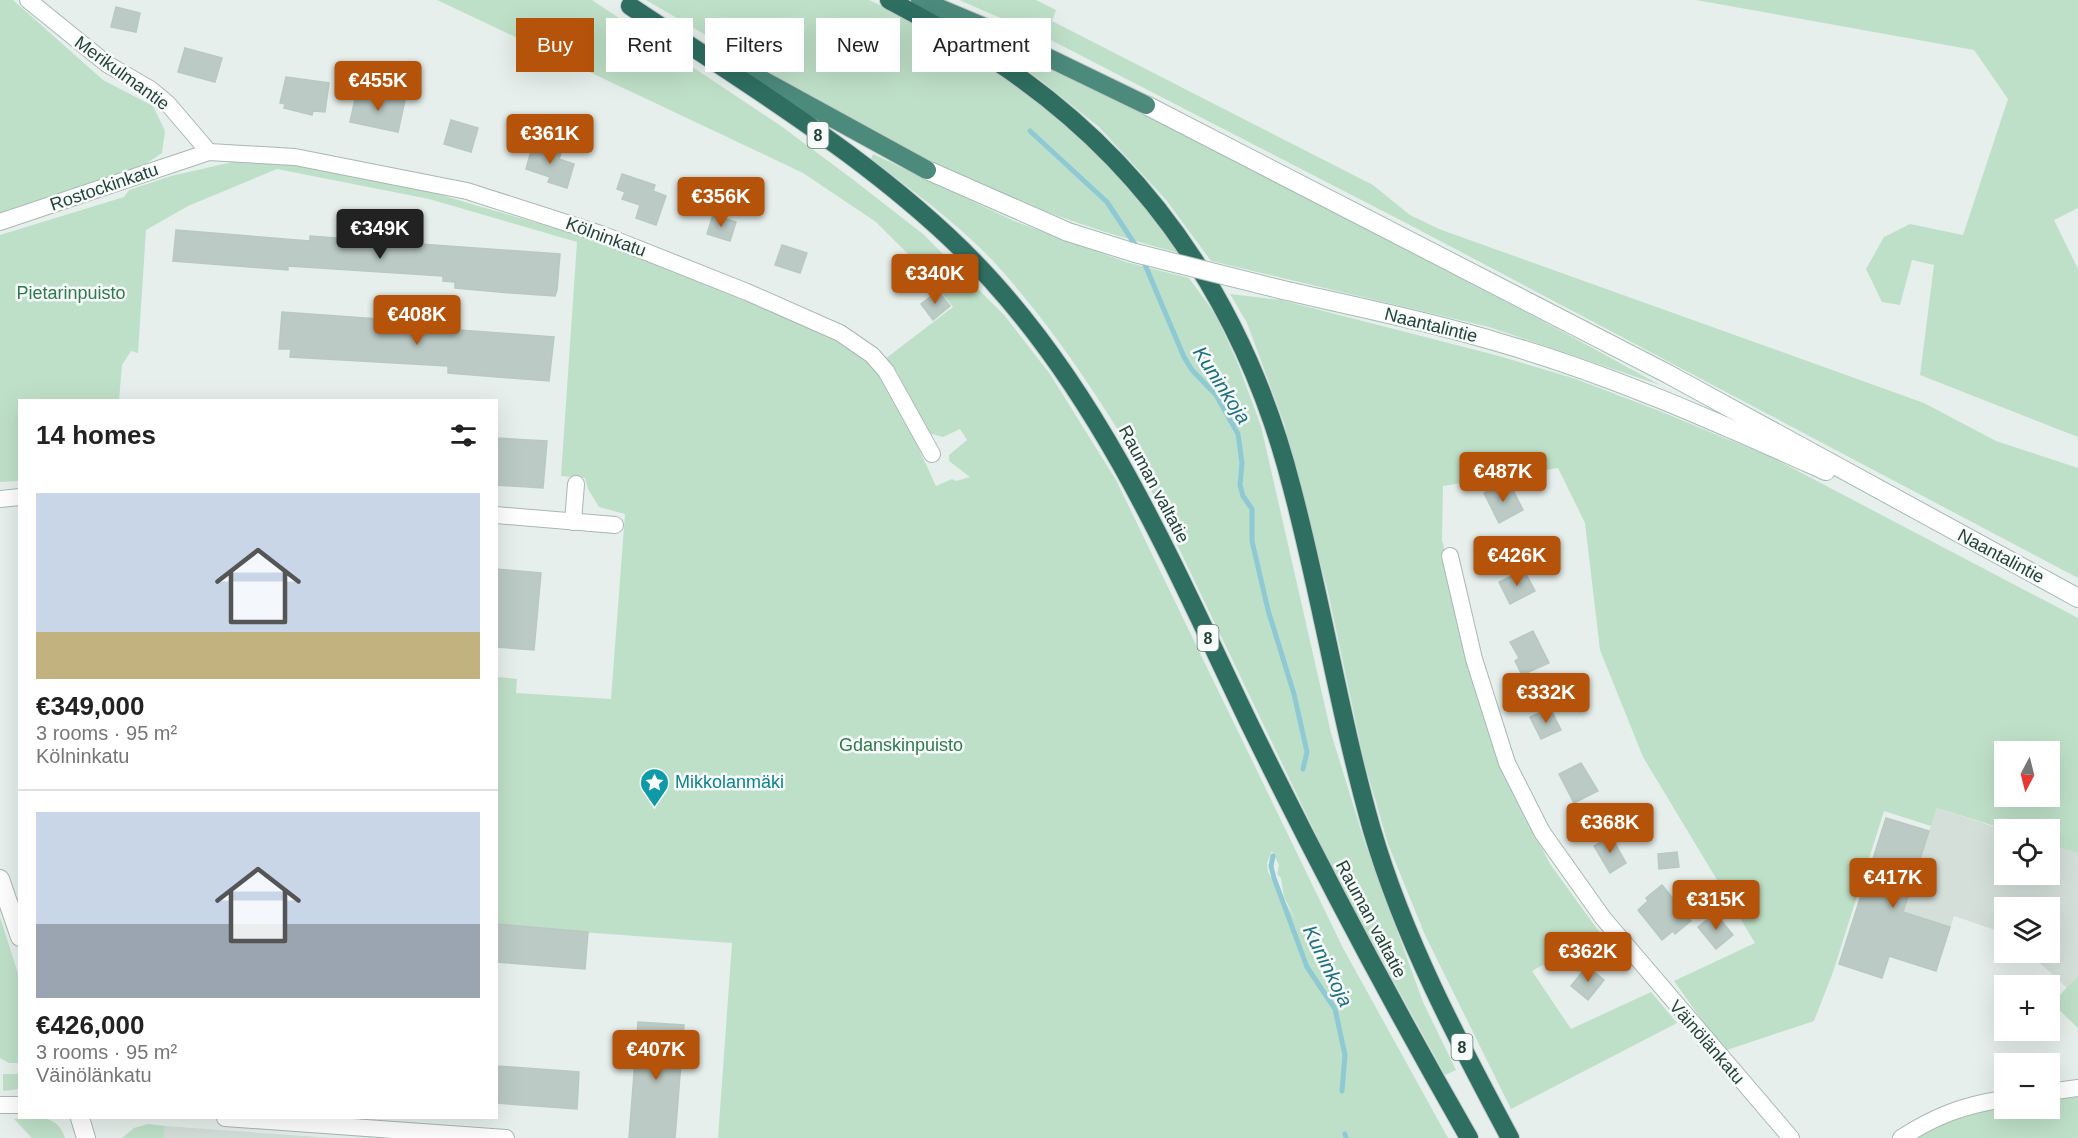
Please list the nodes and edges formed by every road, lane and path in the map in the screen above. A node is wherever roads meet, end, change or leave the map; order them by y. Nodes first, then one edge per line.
1 (28, 0) edge
2 (889, 0) edge
3 (920, 0) edge
4 (624, 3) edge
5 (1146, 105) joint
6 (209, 152) junction
7 (927, 170) joint
8 (0, 222) edge
9 (932, 454) dead end
10 (576, 484) dead end
11 (18, 497) edge
12 (0, 499) edge
13 (498, 515) edge
14 (1923, 515) junction
15 (573, 522) junction
16 (615, 525) dead end
17 (1450, 556) dead end
18 (2078, 598) edge
19 (0, 879) edge
20 (18, 931) edge
21 (2078, 1088) edge
22 (2060, 1090) edge
23 (1994, 1100) edge
24 (0, 1105) edge
25 (18, 1106) edge
26 (80, 1119) edge
27 (239, 1119) edge
28 (86, 1138) edge
29 (506, 1138) edge
30 (1469, 1138) edge
31 (1510, 1138) edge
32 (1791, 1138) edge
33 (1901, 1138) edge

1 - 6 street, Merikulmantie
2 - 31 highway, Rauman valtatie / 8
3 - 5 highway
4 - 7 highway
4 - 30 highway, Rauman valtatie / 8
5 - 14 main road, Naantalintie
6 - 8 street, Rostockinkatu
6 - 9 street, Kölninkatu
7 - 14 main road, Naantalintie, bridge
10 - 15 street
11 - 12 street
13 - 15 street
14 - 18 main road, Naantalintie
15 - 16 street
17 - 32 street, Väinölänkatu
19 - 20 main road
21 - 22 street
23 - 33 street
24 - 25 street
26 - 28 main road
27 - 29 street

